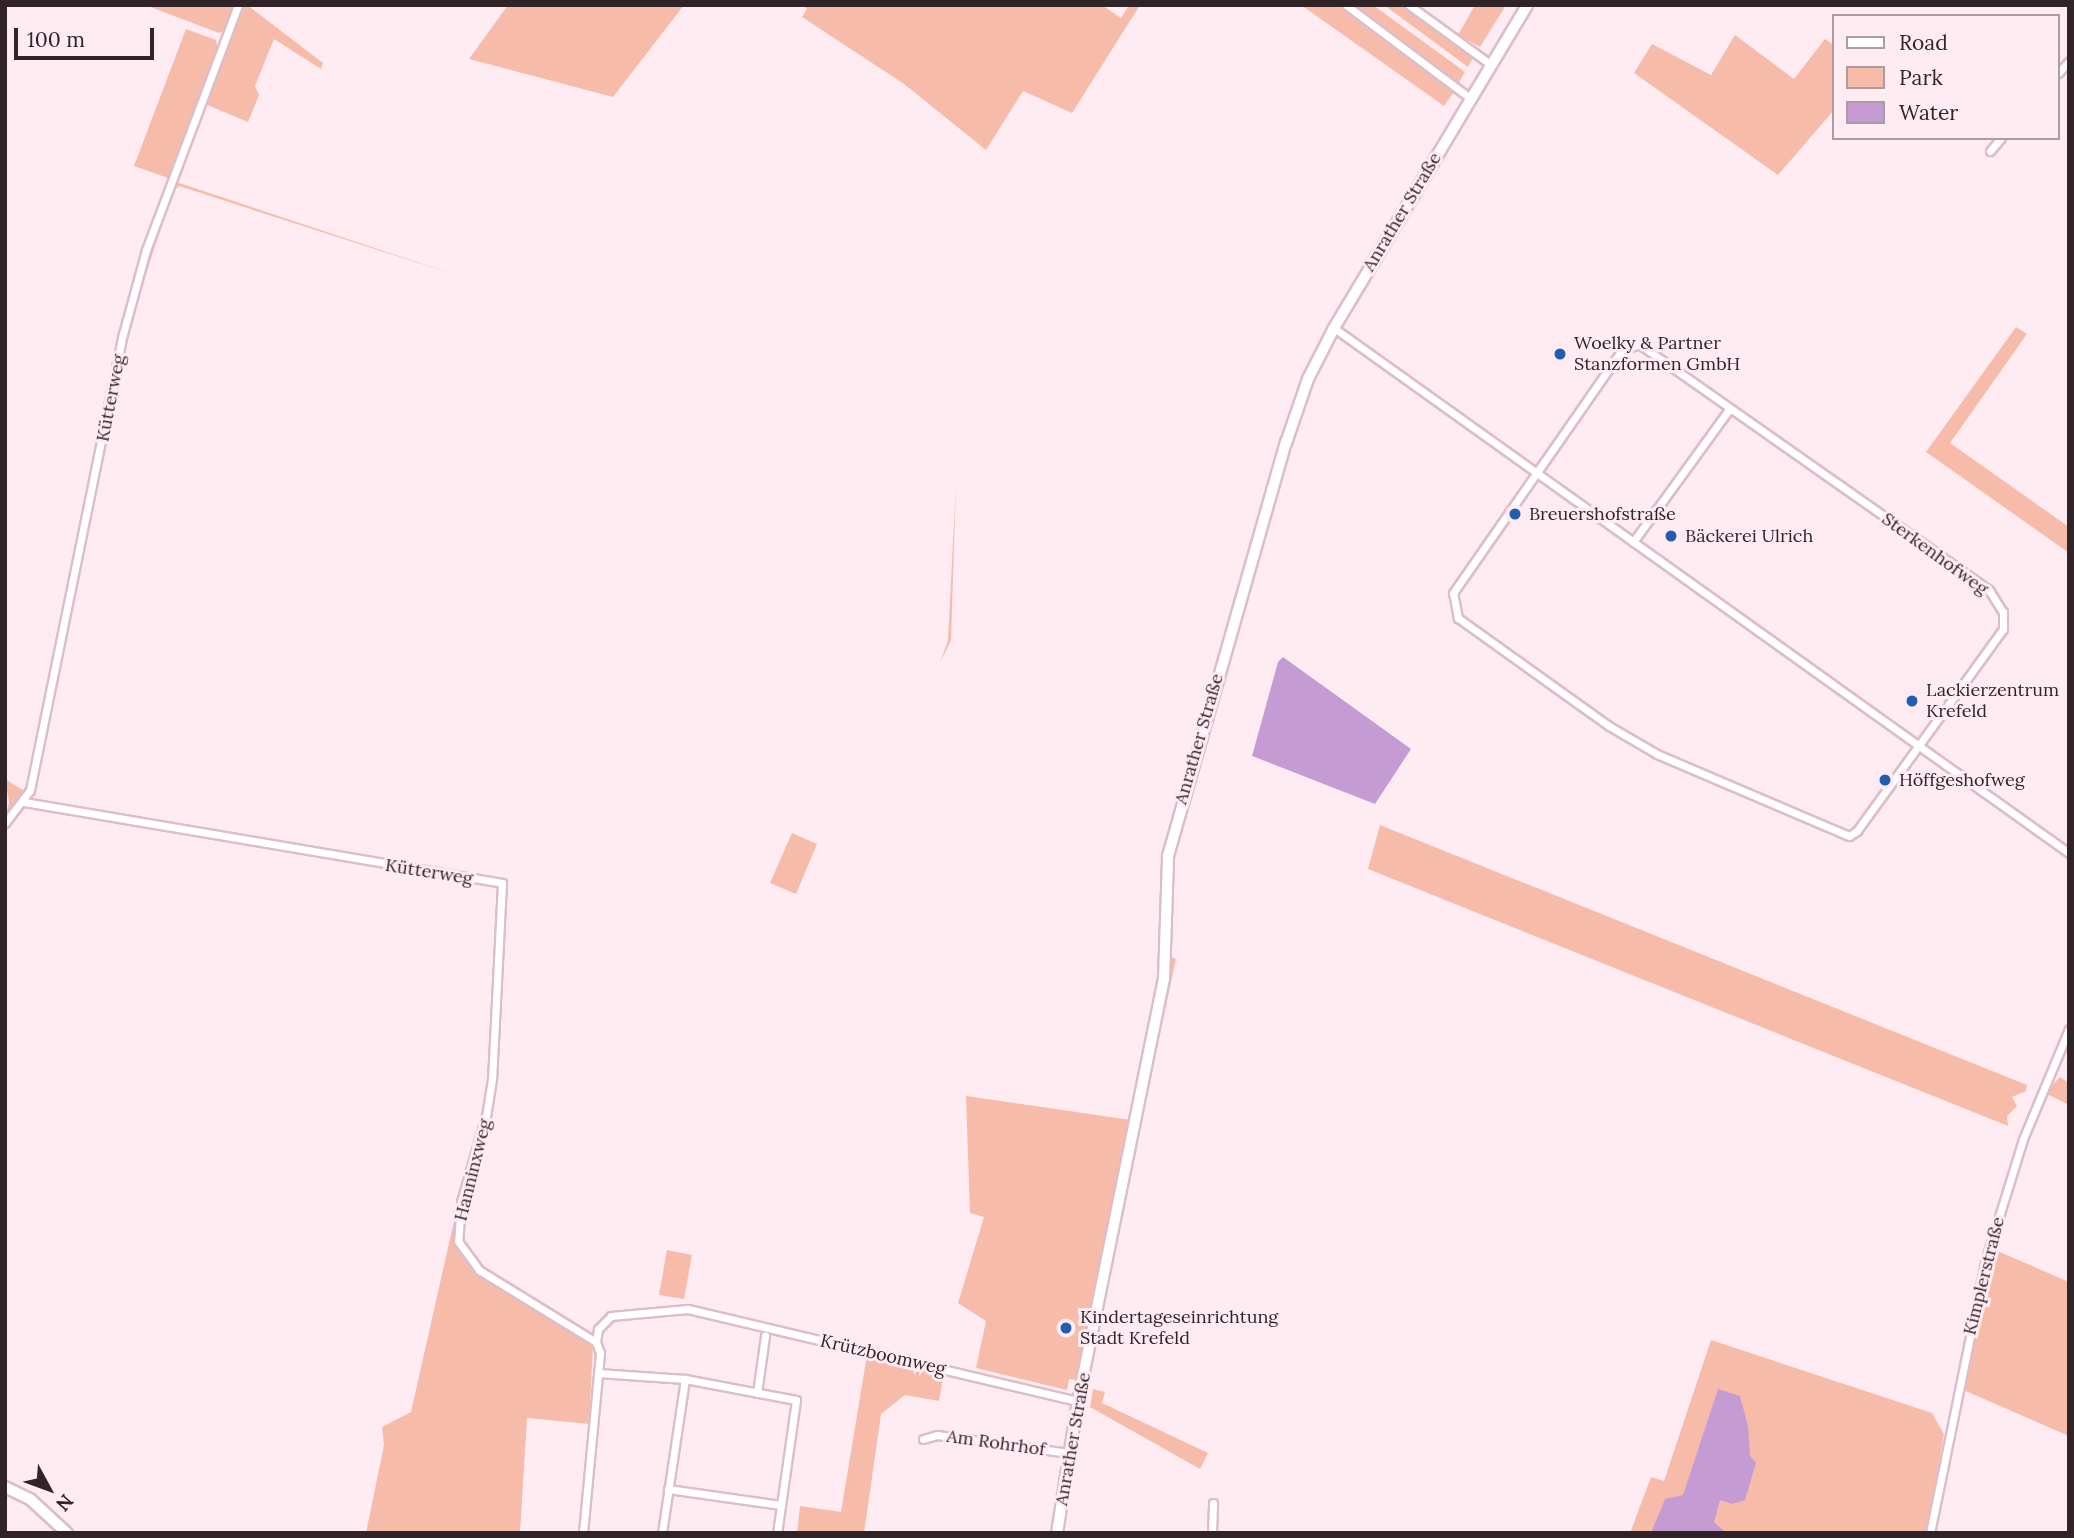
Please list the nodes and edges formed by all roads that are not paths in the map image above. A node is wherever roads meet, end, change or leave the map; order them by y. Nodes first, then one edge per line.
1 (238, 5) edge
2 (1346, 5) edge
3 (1409, 5) edge
4 (1527, 5) edge
5 (1490, 64) junction
6 (1470, 98) junction
7 (1999, 140) edge
8 (1990, 151) dead end
9 (1334, 328) junction
10 (1730, 408) junction
11 (1534, 474) junction
12 (1633, 542) junction
13 (1919, 746) junction
14 (24, 802) junction
15 (5, 823) edge
16 (2069, 853) edge
17 (501, 926) joint
18 (2069, 1029) edge
19 (765, 1336) dead end
20 (596, 1342) junction
21 (598, 1373) junction
22 (685, 1379) junction
23 (757, 1393) junction
24 (1078, 1401) junction
25 (923, 1439) dead end
26 (1069, 1453) junction
27 (5, 1487) edge
28 (668, 1489) junction
29 (1213, 1503) dead end
30 (781, 1505) junction
31 (67, 1533) edge
32 (583, 1533) edge
33 (662, 1533) edge
34 (777, 1533) edge
35 (1057, 1533) edge
36 (1212, 1533) edge
37 (1930, 1533) edge

1 - 14 street, Kütterweg
2 - 6 street
3 - 5 street
4 - 5 main road, Anrather Straße
5 - 6 main road, Anrather Straße
6 - 9 main road, Anrather Straße
7 - 8 street
9 - 11 street
9 - 24 main road, Anrather Straße
10 - 11 street, Sterkenhofweg
10 - 12 street
10 - 13 street, Sterkenhofweg
11 - 12 street
11 - 13 street
12 - 13 street
13 - 16 street
14 - 15 street, Kütterweg
14 - 17 street, Kütterweg
17 - 20 street, Hanninxweg
18 - 37 street, Kimplerstraße
19 - 23 street
20 - 21 street
20 - 24 street, Krützboomweg
21 - 22 street
21 - 32 street
22 - 23 street
22 - 28 street
23 - 30 street
24 - 26 main road, Anrather Straße
25 - 26 street, Am Rohrhof
26 - 35 main road, Anrather Straße
27 - 31 main road
28 - 30 street
28 - 33 street
29 - 36 street
30 - 34 street

